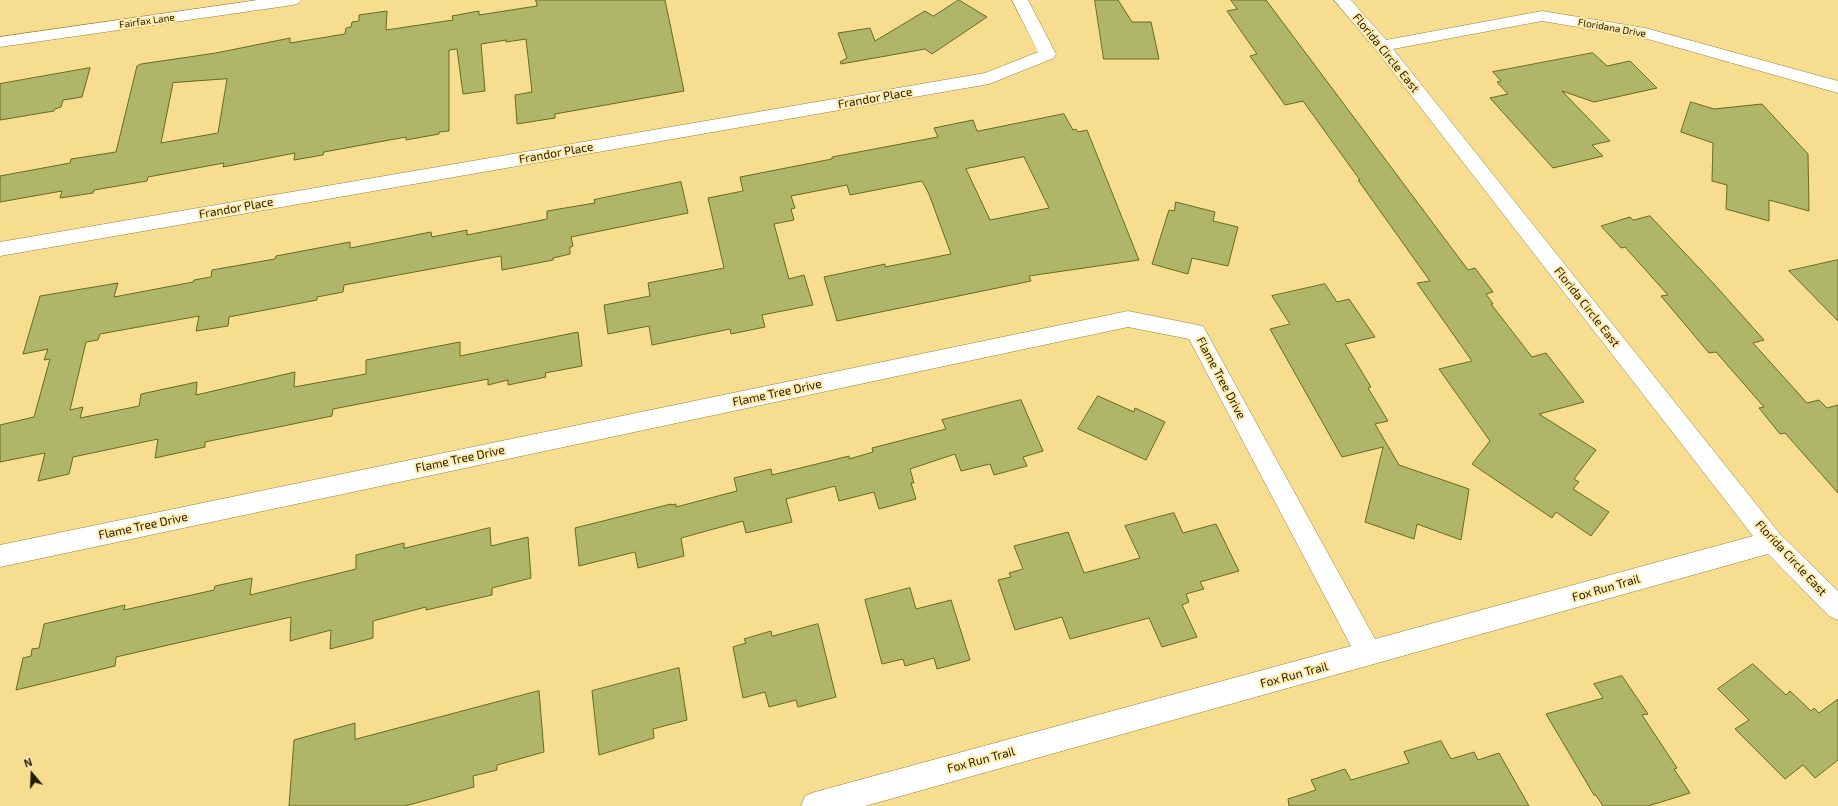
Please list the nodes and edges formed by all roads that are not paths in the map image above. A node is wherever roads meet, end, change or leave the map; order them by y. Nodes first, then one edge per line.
1 (293, 0) edge
2 (1020, 0) edge
3 (1342, 0) edge
4 (0, 42) edge
5 (1382, 46) junction
6 (1838, 87) edge
7 (0, 249) edge
8 (1772, 542) junction
9 (0, 556) edge
10 (1838, 608) edge
11 (1369, 654) junction
12 (815, 806) edge

1 - 4 street, Fairfax Lane
2 - 7 street, Frandor Place
3 - 5 street, Florida Circle East
5 - 6 street, Floridana Drive
5 - 8 street, Florida Circle East
8 - 10 street, Florida Circle East
8 - 11 street, Fox Run Trail
9 - 11 street, Flame Tree Drive
11 - 12 street, Fox Run Trail

